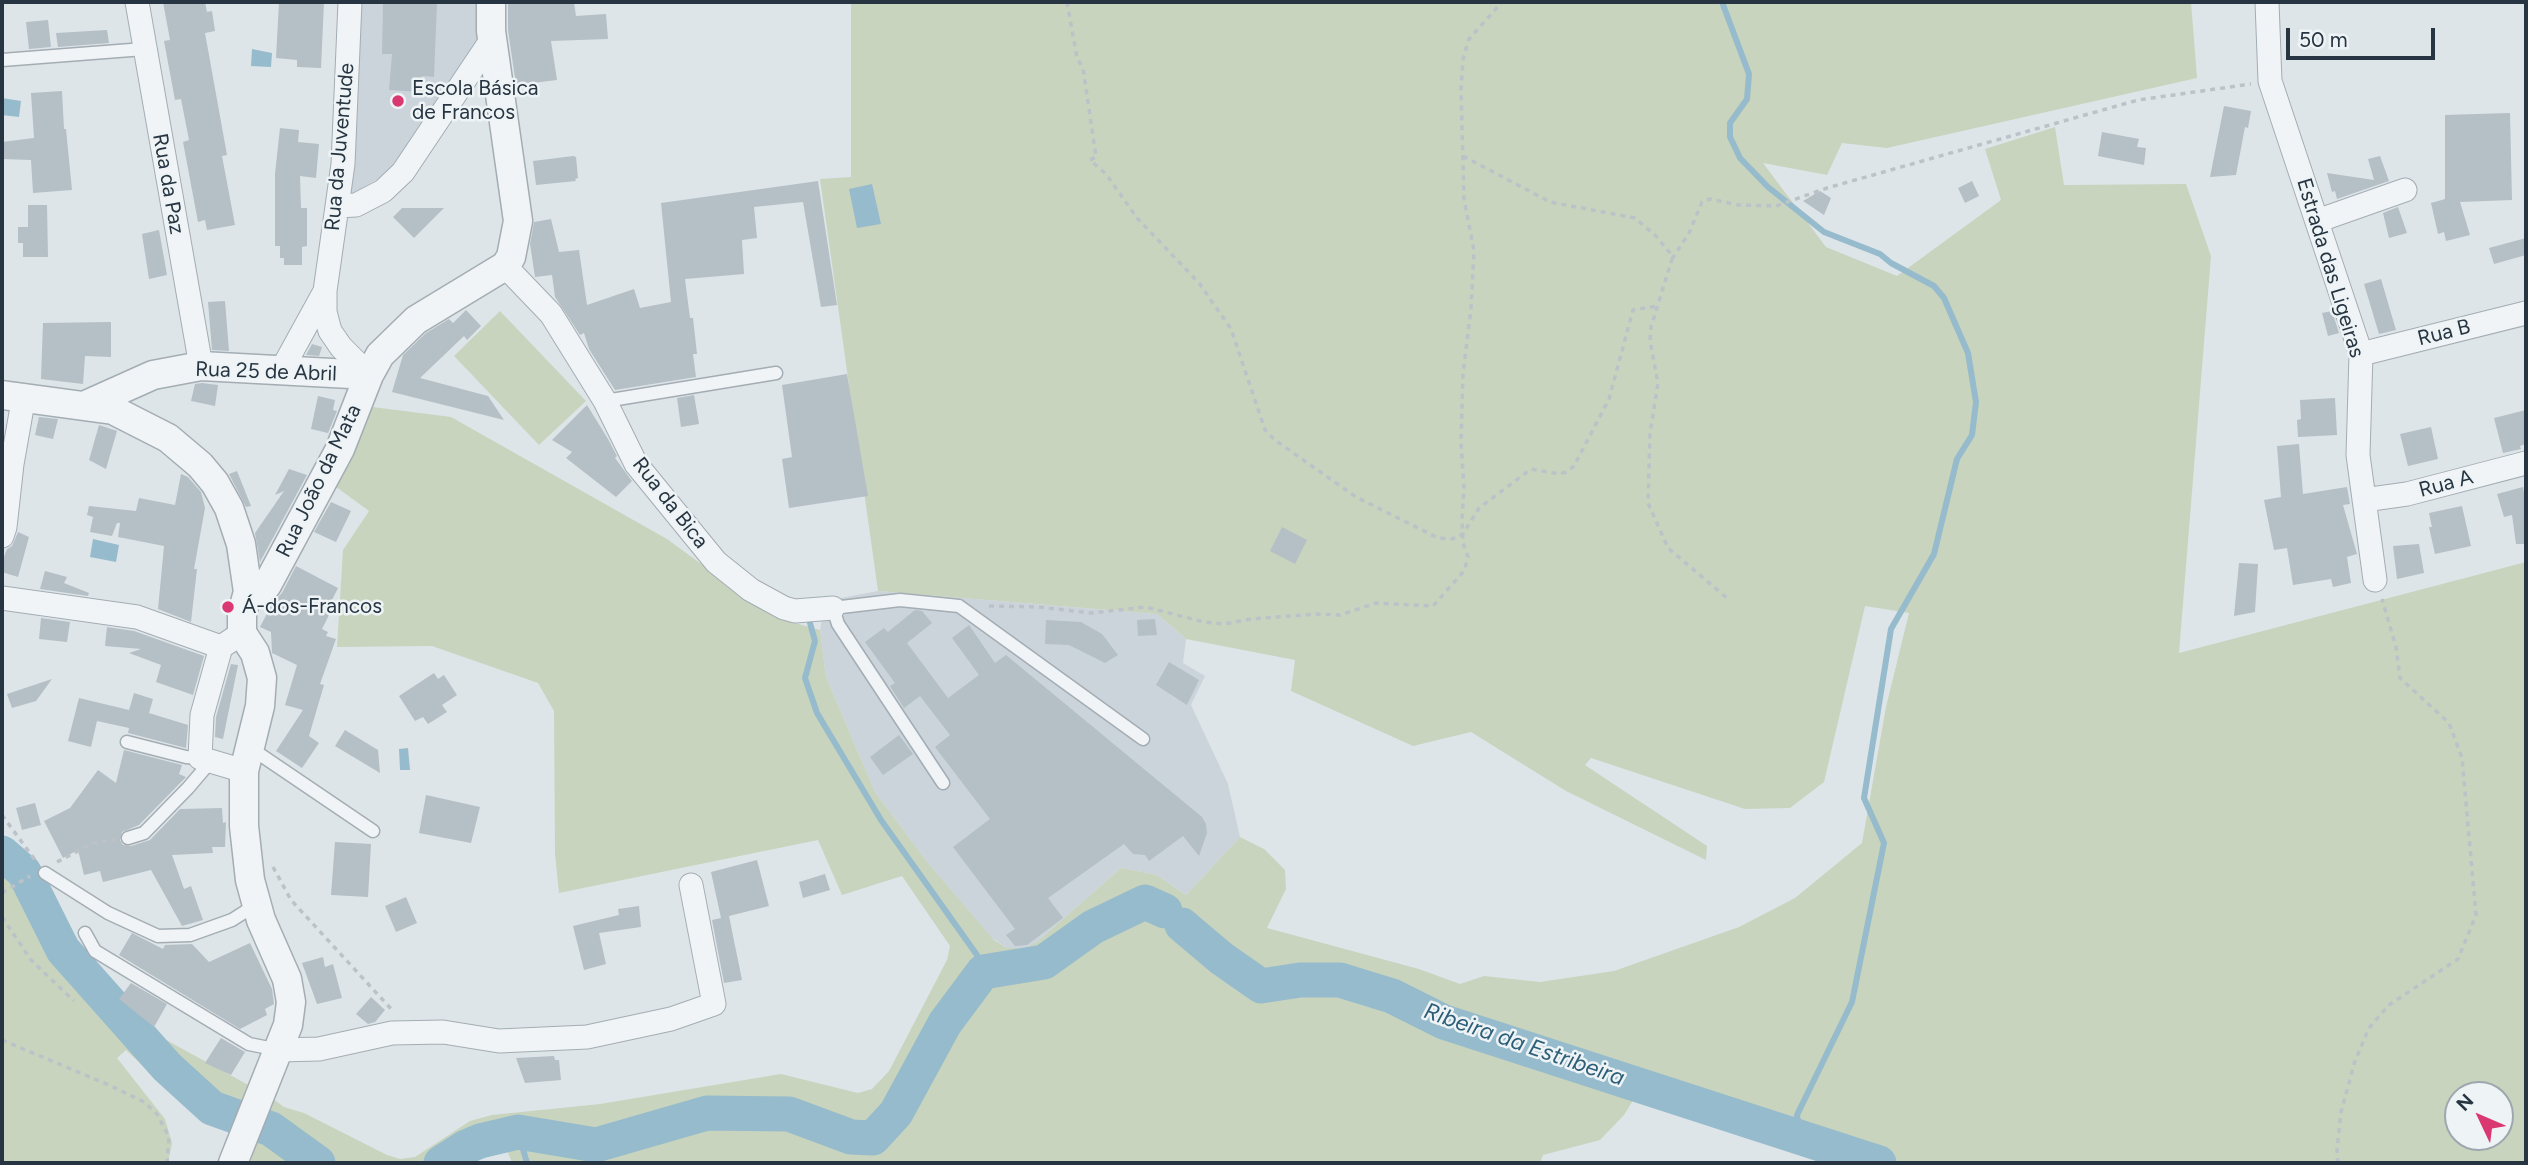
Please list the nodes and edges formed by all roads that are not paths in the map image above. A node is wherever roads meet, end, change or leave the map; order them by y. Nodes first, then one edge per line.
1 (136, 2) edge
2 (350, 2) edge
3 (491, 2) edge
4 (2267, 2) edge
5 (492, 39) junction
6 (144, 48) junction
7 (2, 60) edge
8 (2405, 190) dead end
9 (337, 206) junction
10 (2317, 221) junction
11 (505, 266) junction
12 (325, 291) junction
13 (2526, 313) edge
14 (2361, 354) junction
15 (201, 366) junction
16 (281, 371) junction
17 (776, 373) dead end
18 (369, 375) junction
19 (13, 396) edge
20 (605, 401) junction
21 (86, 405) junction
22 (2526, 463) edge
23 (2364, 500) junction
24 (2, 536) edge
25 (2375, 580) road end
26 (257, 589) junction
27 (2, 598) edge
28 (833, 608) junction
29 (232, 640) junction
30 (1143, 739) dead end
31 (127, 742) dead end
32 (246, 759) junction
33 (205, 760) junction
34 (943, 783) dead end
35 (373, 831) dead end
36 (128, 838) dead end
37 (40, 873) road end
38 (691, 886) dead end
39 (257, 904) junction
40 (85, 933) dead end
41 (279, 1050) junction
42 (233, 1163) edge

1 - 6 street, Rua da Paz
2 - 9 street, Rua da Juventude
3 - 5 street
4 - 10 street, Estrada das Ligeiras
5 - 9 street
5 - 11 street
6 - 7 lane
6 - 15 street, Rua da Paz
8 - 10 street
9 - 12 street, Rua da Juventude
10 - 14 street, Estrada das Ligeiras
11 - 18 street, Rua João da Mata
11 - 20 street, Rua da Bica
12 - 16 street
12 - 18 street
13 - 14 street, Rua B
14 - 23 street, Estrada das Ligeiras
15 - 16 street, Rua 25 de Abril
15 - 21 street, Rua 25 de Abril
16 - 18 street, Rua 25 de Abril
17 - 20 lane
18 - 26 street, Rua João da Mata
19 - 21 street
19 - 24 street
20 - 28 street, Rua da Bica
21 - 26 street
22 - 23 street, Rua A
23 - 25 street, Estrada das Ligeiras
26 - 29 street
27 - 29 street
28 - 30 lane
28 - 34 lane
29 - 32 street
29 - 33 street
31 - 33 lane
32 - 33 street
32 - 35 lane
32 - 39 street
33 - 36 lane
37 - 39 lane
38 - 41 street
39 - 41 street
40 - 41 lane
41 - 42 street

